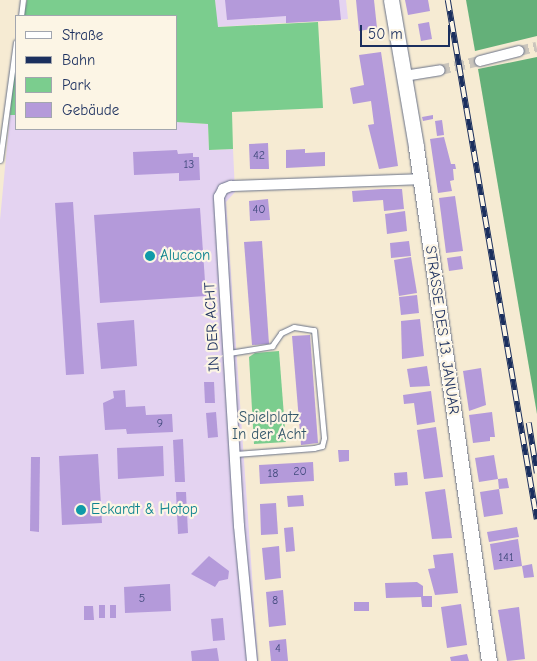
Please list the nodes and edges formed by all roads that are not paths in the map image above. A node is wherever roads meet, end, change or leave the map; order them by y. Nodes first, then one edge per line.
1 (23, 0) edge
2 (391, 0) edge
3 (21, 15) edge
4 (15, 49) edge
5 (519, 51) tunnel mouth
6 (480, 60) tunnel mouth
7 (440, 70) tunnel mouth
8 (404, 76) junction
9 (0, 160) edge
10 (420, 179) junction
11 (229, 353) junction
12 (235, 454) junction
13 (252, 661) edge
14 (489, 661) edge

1 - 3 lane
2 - 8 main road, STRASSE DES 13. JANUAR
4 - 9 lane
5 - 6 street
7 - 8 street
8 - 10 main road, STRASSE DES 13. JANUAR
10 - 11 street, IN DER ACHT
10 - 14 main road, STRASSE DES 13. JANUAR
11 - 12 street, IN DER ACHT
11 - 12 lane
12 - 13 street, IN DER ACHT

